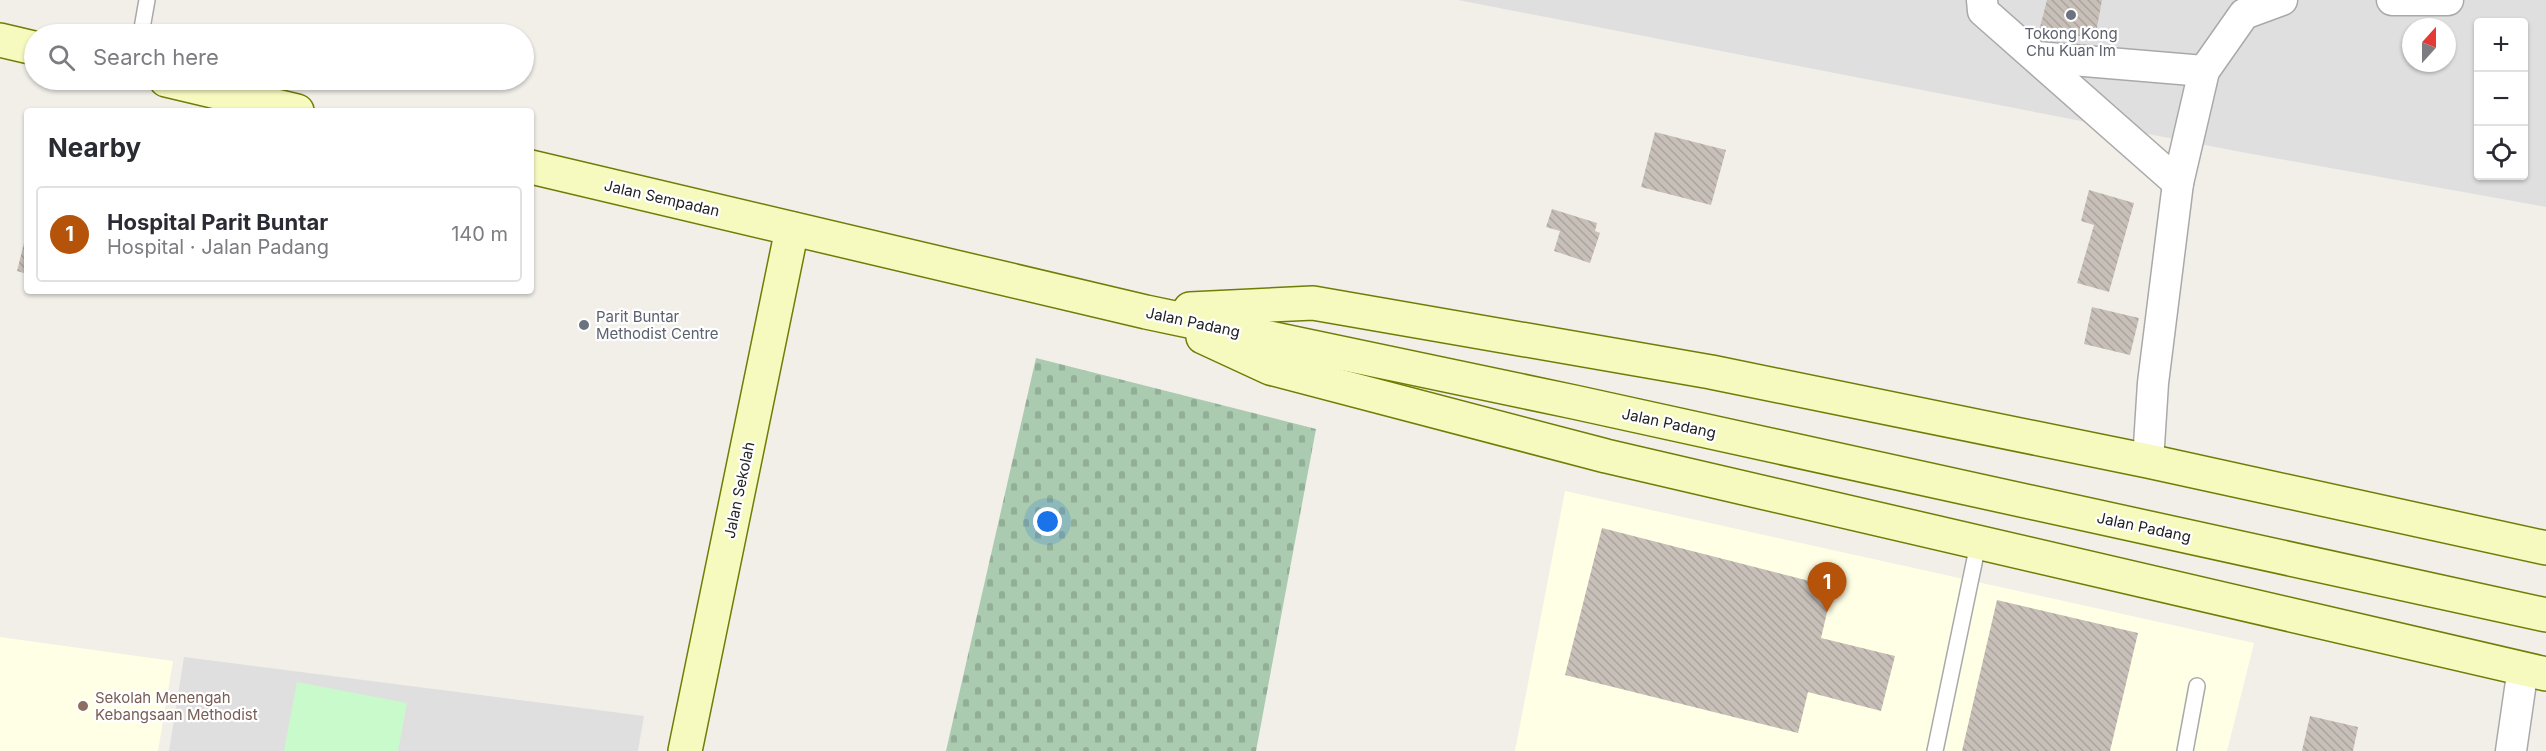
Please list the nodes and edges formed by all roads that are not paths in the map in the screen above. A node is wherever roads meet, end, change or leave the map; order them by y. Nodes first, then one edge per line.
1 (147, 0) edge
2 (1982, 0) edge
3 (2282, 0) edge
4 (2392, 0) edge
5 (2448, 0) edge
6 (143, 24) edge
7 (0, 40) edge
8 (24, 46) edge
9 (2037, 57) junction
10 (2204, 71) junction
11 (208, 90) edge
12 (284, 108) edge
13 (534, 168) edge
14 (2178, 183) junction
15 (792, 228) junction
16 (1146, 312) junction
17 (2148, 461) junction
18 (1978, 544) junction
19 (2546, 548) edge
20 (2546, 615) edge
21 (2534, 671) edge
22 (2197, 686) dead end
23 (685, 751) edge
24 (1935, 751) edge
25 (2186, 751) edge
26 (2511, 751) edge

1 - 6 lane
2 - 9 street
3 - 10 street
4 - 5 street
7 - 8 street
9 - 10 street
9 - 14 street
10 - 14 street
11 - 12 street
13 - 15 street, Jalan Sempadan
14 - 17 street
15 - 16 street, Jalan Padang
15 - 23 street, Jalan Sekolah
16 - 17 street
16 - 18 street
16 - 20 street, Jalan Padang
17 - 19 street
18 - 21 street
18 - 24 lane
21 - 26 street
22 - 25 lane

